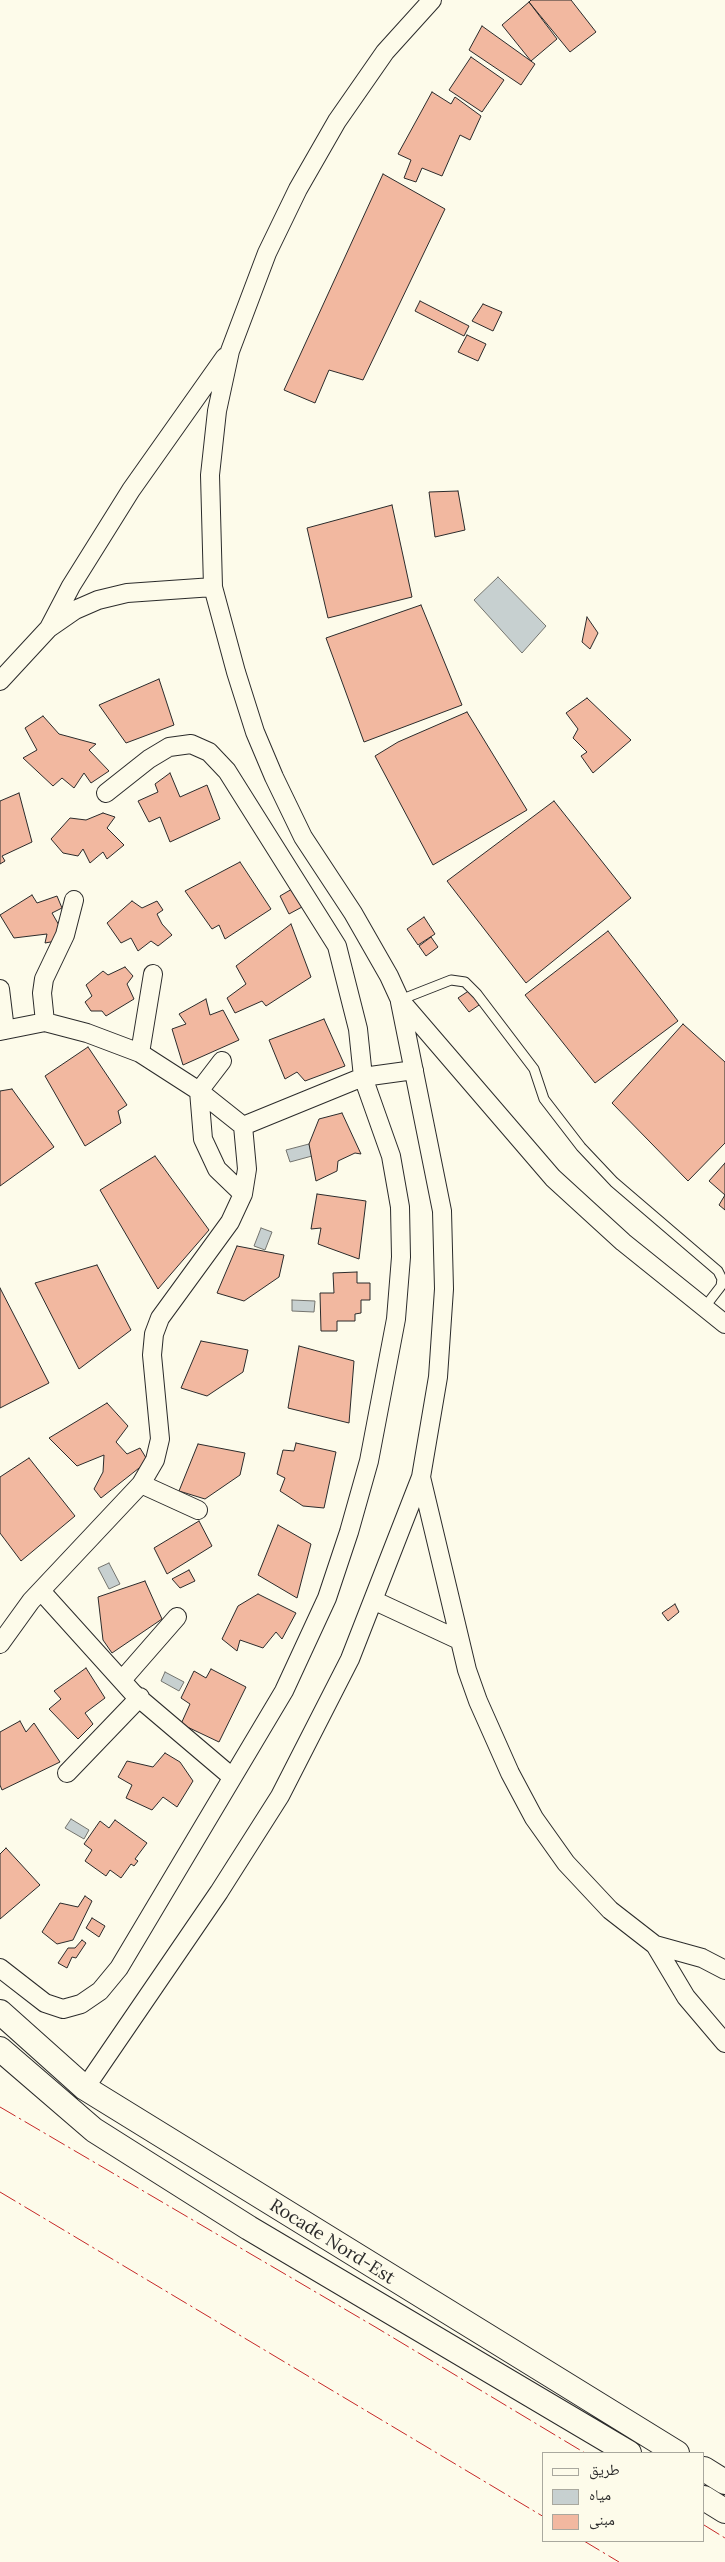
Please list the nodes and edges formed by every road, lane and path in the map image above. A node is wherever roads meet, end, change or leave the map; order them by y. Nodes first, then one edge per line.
1 (432, 0) edge
2 (230, 351) junction
3 (213, 587) junction
4 (49, 628) junction
5 (0, 681) edge
6 (106, 793) dead end
7 (74, 900) dead end
8 (153, 974) dead end
9 (0, 989) edge
10 (400, 1000) junction
11 (45, 1022) junction
12 (2, 1030) edge
13 (140, 1053) junction
14 (222, 1061) dead end
15 (414, 1070) junction
16 (363, 1077) junction
17 (199, 1091) junction
18 (243, 1126) junction
19 (243, 1194) junction
20 (704, 1308) junction
21 (725, 1324) edge
22 (421, 1477) junction
23 (141, 1484) junction
24 (198, 1510) dead end
25 (41, 1591) junction
26 (373, 1600) junction
27 (176, 1617) dead end
28 (459, 1640) junction
29 (0, 1644) edge
30 (122, 1680) junction
31 (140, 1697) junction
32 (67, 1773) dead end
33 (232, 1777) junction
34 (655, 1945) junction
35 (0, 1968) edge
36 (725, 1970) edge
37 (0, 2012) edge
38 (725, 2044) edge
39 (0, 2049) edge
40 (85, 2088) junction
41 (627, 2452) edge
42 (675, 2452) edge
43 (705, 2470) edge
44 (725, 2482) edge
45 (705, 2499) edge
46 (725, 2511) edge

1 - 2 street
2 - 3 street
2 - 4 street
3 - 4 street
3 - 10 street
4 - 5 street
6 - 16 street
7 - 11 street
8 - 13 street
9 - 12 street
10 - 15 street
10 - 20 street
10 - 20 lane
11 - 12 street
11 - 13 street
13 - 17 street
14 - 17 street
15 - 16 street
15 - 22 street
16 - 18 street
16 - 33 street
17 - 18 street
17 - 19 street
18 - 19 street
19 - 23 street
20 - 21 street
22 - 26 street
22 - 28 street
23 - 24 street
23 - 25 street
25 - 29 street
25 - 30 street
26 - 28 street
26 - 40 street
27 - 30 street
28 - 34 street
30 - 31 street
31 - 32 street
31 - 33 street
33 - 35 street
34 - 36 street
34 - 38 street
37 - 40 street, Rocade Nord-Est
39 - 41 street, Rocade Nord-Est
40 - 42 street, Rocade Nord-Est
43 - 44 street
45 - 46 street

